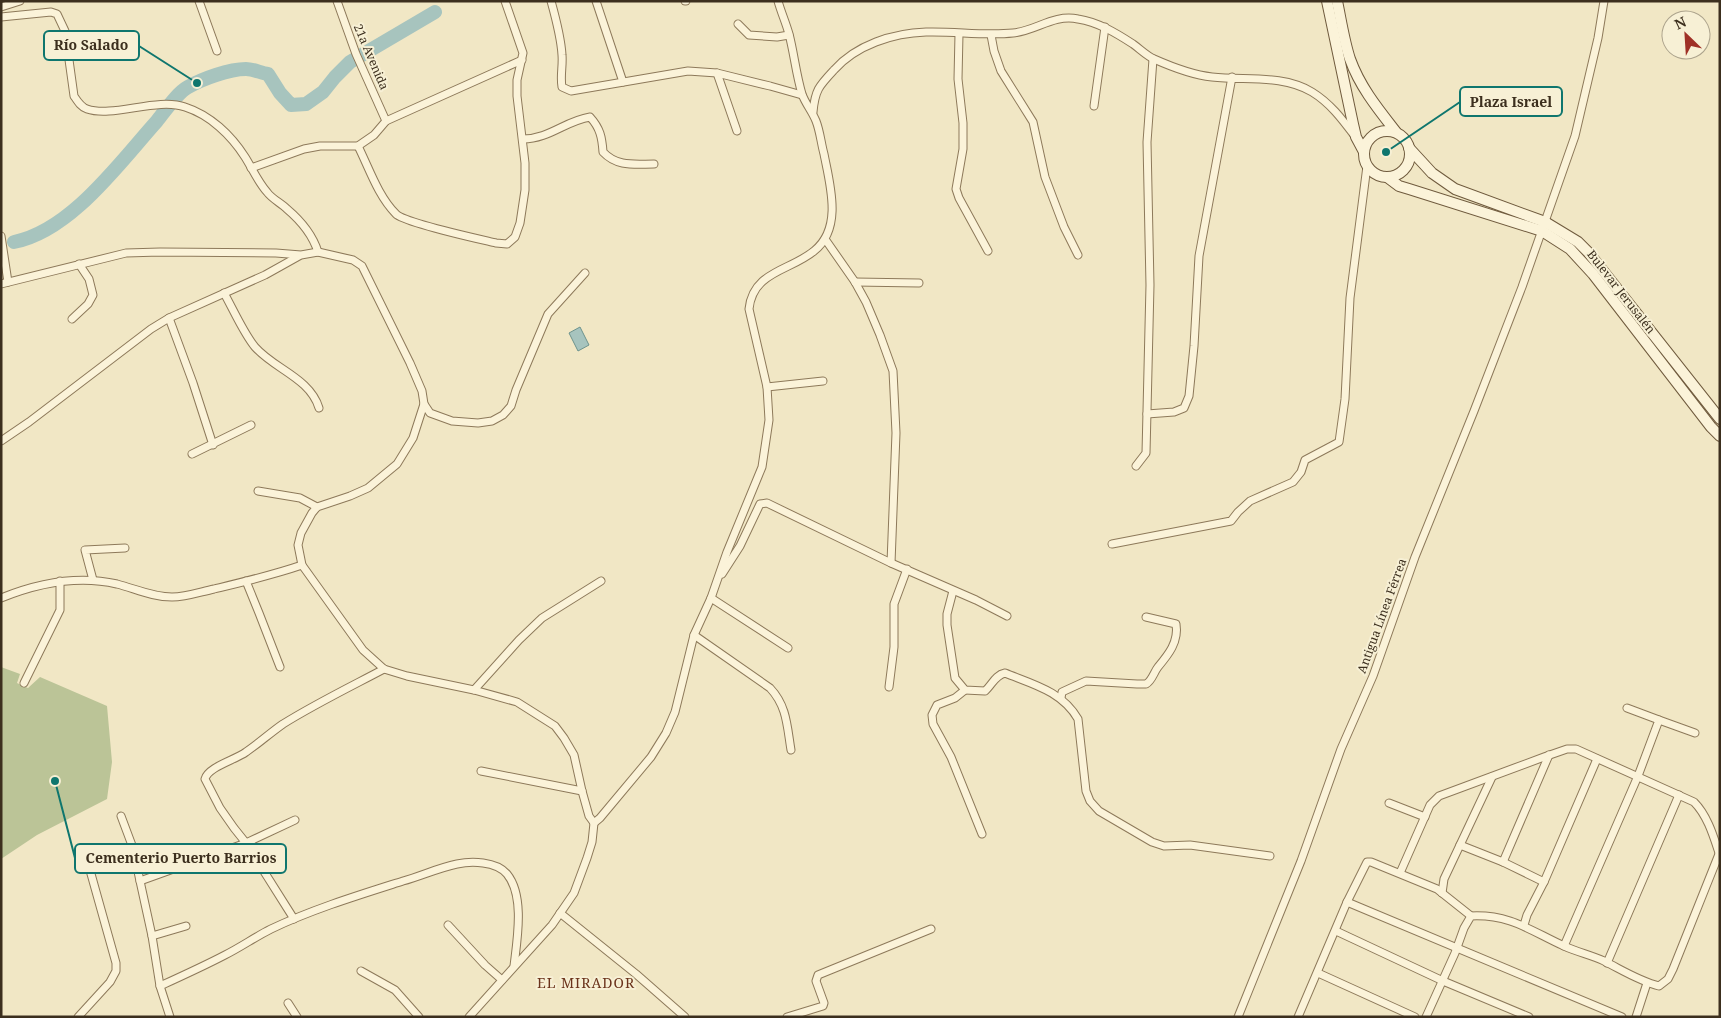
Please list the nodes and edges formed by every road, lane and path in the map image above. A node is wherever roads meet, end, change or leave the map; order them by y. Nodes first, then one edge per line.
1 (20, 1) edge
2 (199, 1) edge
3 (337, 1) edge
4 (505, 1) edge
5 (551, 1) edge
6 (596, 1) edge
7 (778, 1) edge
8 (1327, 1) edge
9 (1337, 1) edge
10 (1604, 1) edge
11 (1, 7) edge
12 (1, 17) edge
13 (738, 24) dead end
14 (1105, 27) junction
15 (958, 34) junction
16 (789, 35) junction
17 (991, 35) junction
18 (217, 51) dead end
19 (1152, 58) junction
20 (522, 60) junction
21 (717, 73) junction
22 (1232, 78) junction
23 (623, 82) junction
24 (802, 95) junction
25 (1094, 106) dead end
26 (812, 113) junction
27 (386, 121) junction
28 (737, 131) dead end
29 (1396, 132) junction
30 (1356, 137) junction
31 (523, 139) junction
32 (358, 146) junction
33 (1409, 148) junction
34 (1364, 152) junction
35 (654, 164) dead end
36 (1367, 166) junction
37 (251, 168) junction
38 (1387, 177) junction
39 (1543, 227) junction
40 (1, 236) edge
41 (825, 239) junction
42 (988, 251) dead end
43 (318, 252) junction
44 (280, 253) junction
45 (301, 255) junction
46 (1078, 255) dead end
47 (284, 263) junction
48 (79, 264) junction
49 (585, 273) dead end
50 (855, 282) junction
51 (5, 283) edge
52 (919, 283) dead end
53 (224, 293) junction
54 (169, 318) junction
55 (72, 319) dead end
56 (823, 381) dead end
57 (767, 388) junction
58 (424, 404) junction
59 (319, 408) dead end
60 (1147, 414) junction
61 (1720, 419) edge
62 (251, 425) dead end
63 (1720, 436) edge
64 (1, 441) edge
65 (213, 445) junction
66 (192, 454) dead end
67 (1136, 466) dead end
68 (258, 491) dead end
69 (317, 507) junction
70 (1112, 544) dead end
71 (125, 548) dead end
72 (891, 563) junction
73 (302, 565) junction
74 (907, 569) junction
75 (93, 580) junction
76 (60, 581) junction
77 (246, 581) junction
78 (601, 581) dead end
79 (716, 582) junction
80 (953, 591) junction
81 (1, 598) edge
82 (711, 598) junction
83 (1007, 616) dead end
84 (1146, 616) dead end
85 (694, 635) junction
86 (788, 648) dead end
87 (280, 667) dead end
88 (384, 669) junction
89 (24, 683) dead end
90 (890, 688) dead end
91 (474, 690) junction
92 (965, 690) junction
93 (1061, 698) junction
94 (1627, 708) dead end
95 (1659, 720) junction
96 (1695, 733) dead end
97 (791, 750) dead end
98 (1549, 755) junction
99 (1597, 759) junction
100 (481, 771) dead end
101 (1638, 776) junction
102 (1492, 777) junction
103 (582, 791) junction
104 (1679, 795) junction
105 (1388, 803) dead end
106 (121, 816) dead end
107 (1425, 816) junction
108 (295, 820) dead end
109 (594, 823) junction
110 (982, 834) dead end
111 (246, 843) junction
112 (1460, 845) junction
113 (1720, 855) edge
114 (86, 856) dead end
115 (1270, 856) dead end
116 (1503, 862) junction
117 (1400, 873) junction
118 (140, 881) junction
119 (1544, 882) junction
120 (1442, 893) junction
121 (1348, 902) junction
122 (560, 913) junction
123 (1471, 916) junction
124 (294, 919) junction
125 (448, 924) dead end
126 (1524, 925) junction
127 (186, 926) dead end
128 (931, 929) dead end
129 (1336, 931) junction
130 (152, 936) junction
131 (1564, 946) junction
132 (1458, 947) junction
133 (1607, 963) junction
134 (514, 966) junction
135 (361, 970) dead end
136 (1318, 973) junction
137 (502, 980) junction
138 (1443, 981) junction
139 (1648, 983) junction
140 (160, 986) junction
141 (288, 1003) dead end
142 (78, 1017) edge
143 (170, 1017) edge
144 (297, 1017) edge
145 (419, 1017) edge
146 (469, 1017) edge
147 (684, 1017) edge
148 (787, 1017) edge
149 (1238, 1017) edge
150 (1298, 1017) edge
151 (1415, 1017) edge
152 (1426, 1017) edge
153 (1530, 1017) edge
154 (1622, 1017) edge
155 (1636, 1017) edge

1 - 11 street
2 - 18 street
3 - 27 street, 21a Avenida
4 - 20 street
5 - 23 street
6 - 23 street
7 - 16 street
8 - 30 main road
9 - 29 main road
10 - 39 street, Antigua Línea Férrea
12 - 37 street
13 - 16 street
14 - 17 street
14 - 19 street
14 - 25 street
15 - 17 street
15 - 26 street
15 - 42 street
16 - 24 street
17 - 46 street
19 - 22 street
19 - 60 street
20 - 27 street
20 - 31 street
21 - 23 street
21 - 24 street
21 - 28 street
22 - 30 street
22 - 60 street
24 - 26 street
26 - 41 street
27 - 32 street
29 - 33 main road
29 - 34 main road
30 - 34 main road
31 - 32 street
31 - 35 street
32 - 37 street
33 - 38 main road
33 - 39 main road, Bulevar Jerusalén
34 - 36 main road
36 - 38 main road
36 - 70 street
37 - 43 street
38 - 39 main road, Bulevar Jerusalén
39 - 61 main road, Bulevar Jerusalén
39 - 63 main road, Bulevar Jerusalén
39 - 149 street, Antigua Línea Férrea
40 - 51 street
41 - 50 street
41 - 57 street
43 - 45 street
43 - 58 street
44 - 45 street
44 - 47 street
44 - 48 street
45 - 47 street
47 - 53 street
48 - 51 street
48 - 55 street
49 - 58 street
50 - 52 street
50 - 72 street
53 - 54 street
53 - 59 street
54 - 64 street
54 - 65 street
56 - 57 street
57 - 79 street
58 - 69 street
60 - 67 street
62 - 65 street
65 - 66 street
68 - 69 street
69 - 73 street
71 - 75 street
72 - 74 street
72 - 79 street
73 - 77 street
73 - 88 street
74 - 80 street
74 - 90 street
75 - 76 street
75 - 77 street
76 - 81 street
76 - 89 street
77 - 87 street
78 - 91 street
79 - 82 street
80 - 83 street
80 - 92 street
82 - 85 street
82 - 86 street
84 - 93 street
85 - 97 street
85 - 109 street
88 - 91 street
88 - 111 street
91 - 103 street
92 - 93 street
92 - 110 street
93 - 115 street
94 - 95 street
95 - 96 street
95 - 101 street
98 - 99 street
98 - 102 street
98 - 116 street
99 - 101 street
99 - 119 street
100 - 103 street
101 - 104 street
101 - 131 street
102 - 107 street
102 - 112 street
103 - 109 street
104 - 113 street
104 - 133 street
105 - 107 street
106 - 118 street
107 - 117 street
108 - 111 street
109 - 122 street
111 - 118 street
111 - 124 street
112 - 116 street
112 - 120 street
113 - 139 street
114 - 142 street
116 - 119 street
117 - 120 street
117 - 121 street
118 - 130 street
119 - 126 street
120 - 123 street
121 - 129 street
121 - 132 street
122 - 134 street
122 - 147 street
123 - 126 street
123 - 132 street
124 - 134 street
124 - 140 street
125 - 137 street
126 - 131 street
127 - 130 street
128 - 148 street
129 - 136 street
129 - 138 street
130 - 140 street
131 - 133 street
132 - 138 street
132 - 154 street
133 - 139 street
134 - 137 street
135 - 145 street
136 - 150 street
136 - 151 street
137 - 146 street
138 - 152 street
138 - 153 street
139 - 155 street
140 - 143 street
141 - 144 street

